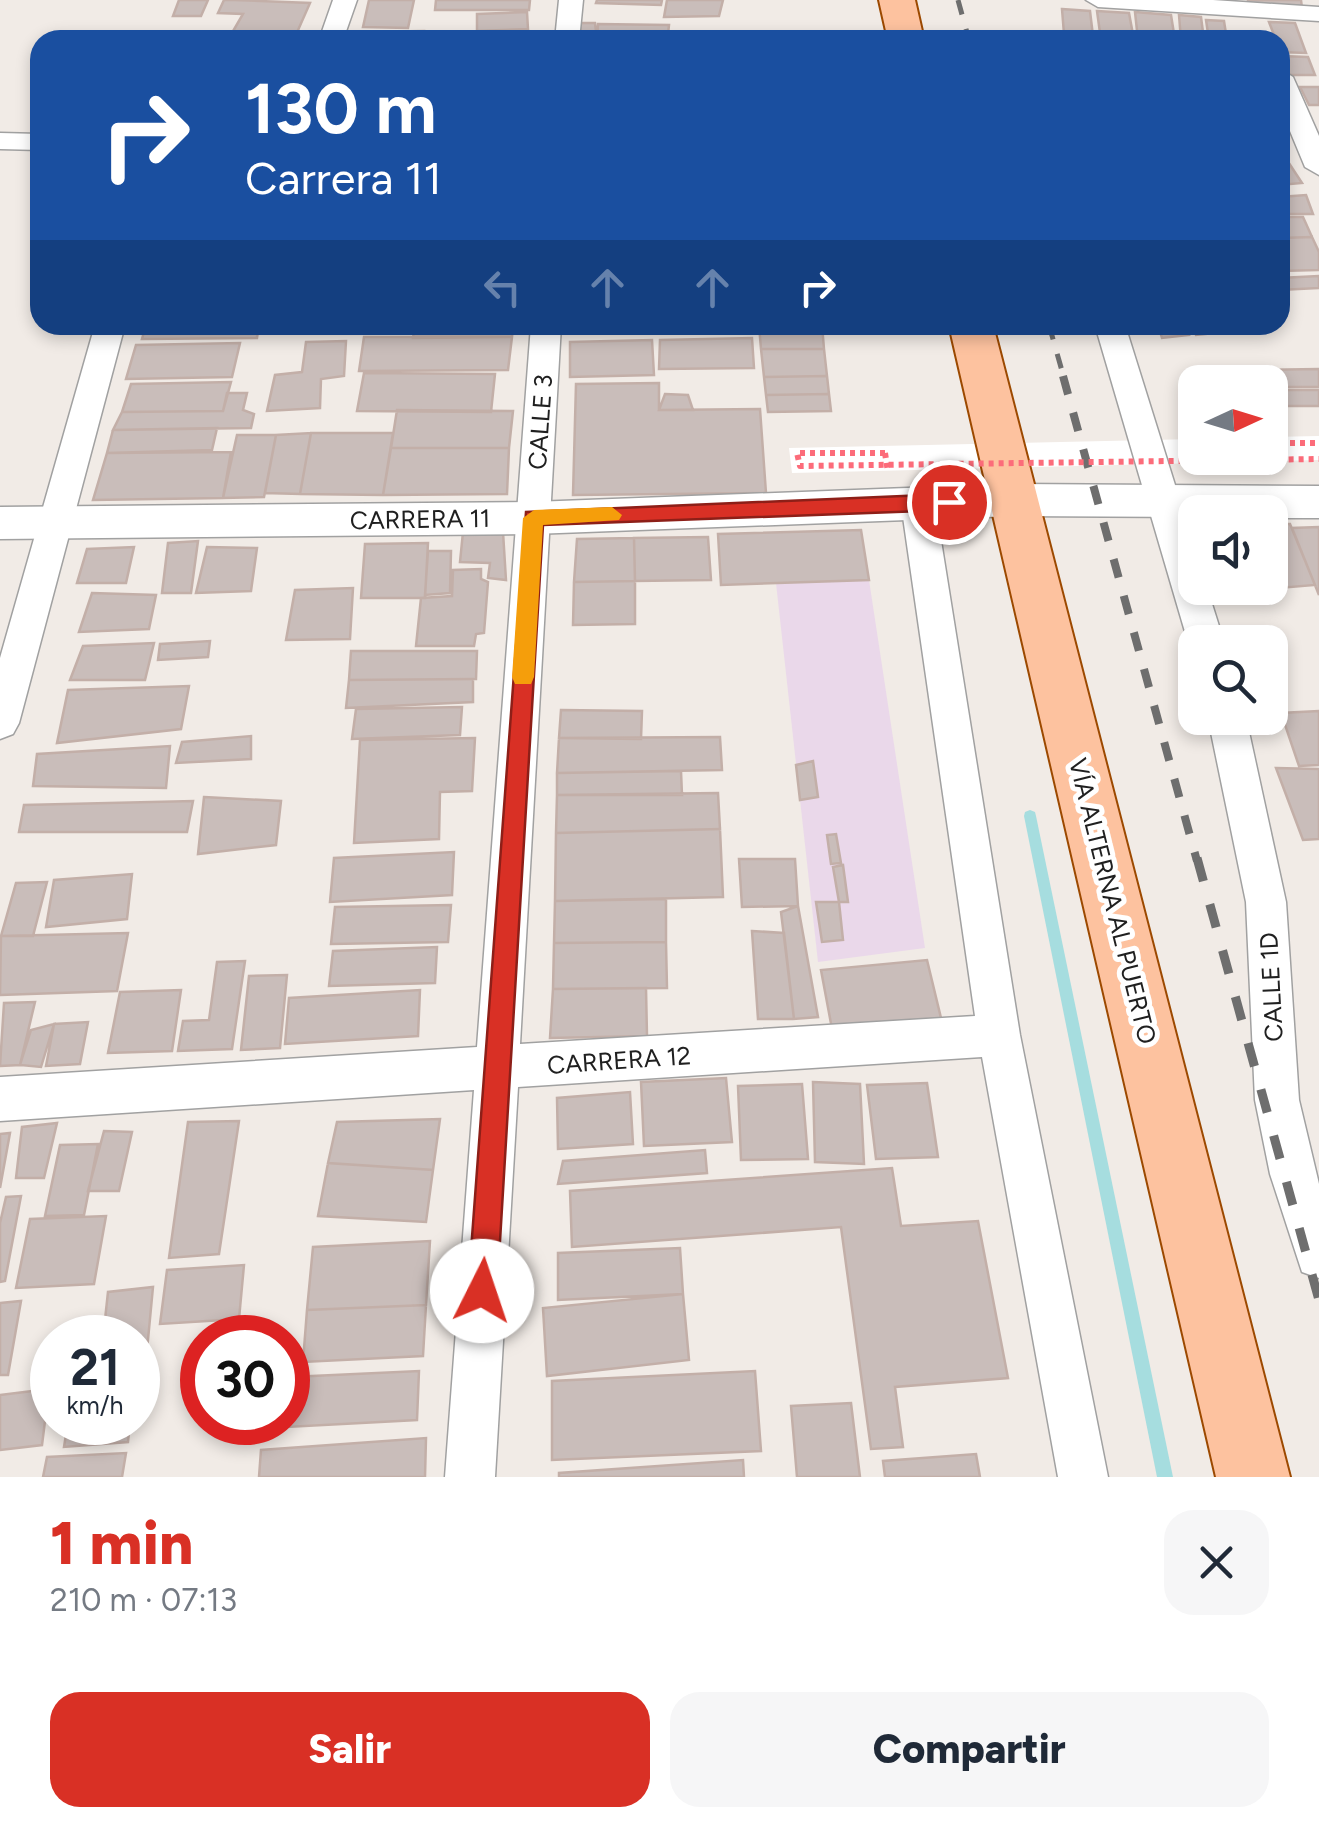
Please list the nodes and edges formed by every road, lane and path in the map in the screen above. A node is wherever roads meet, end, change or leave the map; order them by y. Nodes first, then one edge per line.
1 (345, 0) edge
2 (571, 0) edge
3 (898, 0) edge
4 (1102, 0) edge
5 (1250, 9) junction
6 (1319, 14) edge
7 (334, 30) edge
8 (568, 30) edge
9 (904, 30) edge
10 (1259, 30) edge
11 (1290, 103) edge
12 (1302, 135) edge
13 (0, 141) edge
14 (30, 142) edge
15 (1319, 168) edge
16 (107, 335) edge
17 (545, 335) edge
18 (973, 335) edge
19 (1113, 335) edge
20 (1319, 443) edge
21 (1288, 444) edge
22 (885, 453) dead end
23 (1319, 459) edge
24 (1013, 500) junction
25 (1163, 500) junction
26 (1319, 502) edge
27 (918, 503) junction
28 (534, 518) junction
29 (56, 522) junction
30 (0, 523) edge
31 (1201, 625) edge
32 (0, 723) edge
33 (1231, 735) edge
34 (998, 1035) junction
35 (498, 1068) junction
36 (0, 1100) edge
37 (1319, 1255) edge
38 (470, 1477) edge
39 (1082, 1477) edge
40 (1253, 1477) edge

1 - 7 street
2 - 8 street
3 - 9 main road
4 - 5 street
5 - 6 street
5 - 10 street
11 - 12 street
12 - 15 street
13 - 14 street
16 - 29 street
17 - 28 street, CALLE 3
18 - 24 main road, VÍA ALTERNA AL PUERTO
19 - 25 street
20 - 21 path
22 - 23 path, bridge
24 - 25 street, CARRERA 11
24 - 27 street, CARRERA 11
24 - 40 main road, VÍA ALTERNA AL PUERTO
25 - 26 street, CARRERA 11
25 - 31 street
27 - 28 street, CARRERA 11
27 - 34 street
28 - 29 street, CARRERA 11
28 - 35 street, CALLE 3
29 - 30 street, CARRERA 11
29 - 32 street
33 - 37 street, CALLE 1D
34 - 35 street, CARRERA 12
34 - 39 street
35 - 36 street, CARRERA 12
35 - 38 street, CALLE 3

